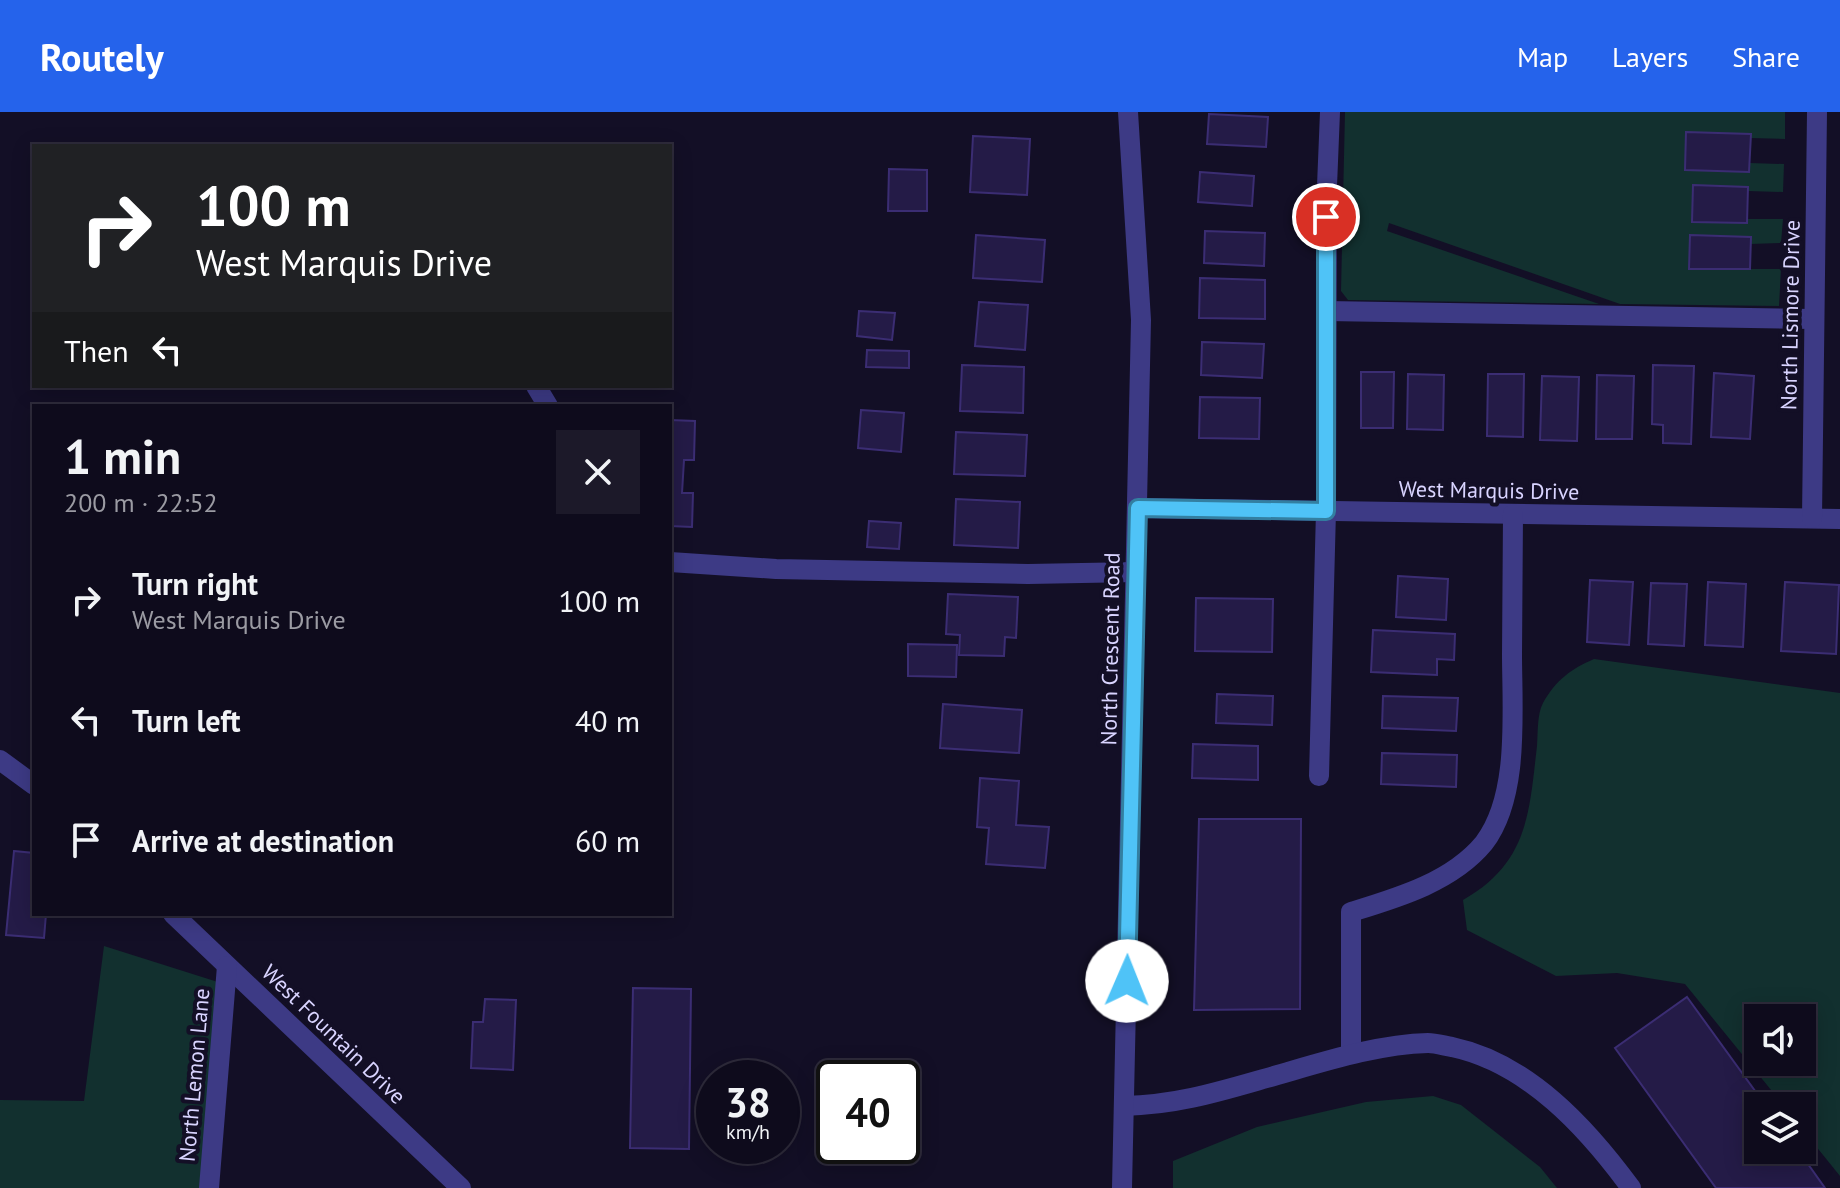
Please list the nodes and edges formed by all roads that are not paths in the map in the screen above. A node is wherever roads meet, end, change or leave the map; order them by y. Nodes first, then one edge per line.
1 (1128, 112) edge
2 (1330, 112) edge
3 (1817, 112) edge
4 (1326, 311) junction
5 (1813, 319) junction
6 (1138, 508) junction
7 (1326, 511) junction
8 (1513, 514) junction
9 (1812, 518) junction
10 (1840, 519) edge
11 (672, 562) edge
12 (1136, 572) junction
13 (0, 760) edge
14 (1319, 776) dead end
15 (32, 784) edge
16 (175, 916) edge
17 (227, 966) junction
18 (1351, 1054) junction
19 (1124, 1106) junction
20 (209, 1188) edge
21 (461, 1188) edge
22 (1122, 1188) edge
23 (1631, 1188) edge

1 - 6 street, North Crescent Road
2 - 4 street
3 - 5 street, North Lismore Drive
4 - 5 street
4 - 7 street
5 - 9 street, North Lismore Drive
6 - 7 street, West Marquis Drive
6 - 12 street, North Crescent Road
7 - 8 street, West Marquis Drive
7 - 14 street
8 - 9 street, West Marquis Drive
8 - 18 street
9 - 10 street, West Marquis Drive
11 - 12 street
12 - 19 street, North Crescent Road
13 - 15 street
16 - 17 street, West Fountain Drive
17 - 20 street, North Lemon Lane
17 - 21 street, West Fountain Drive
18 - 19 street
18 - 23 street
19 - 22 street, North Crescent Road

